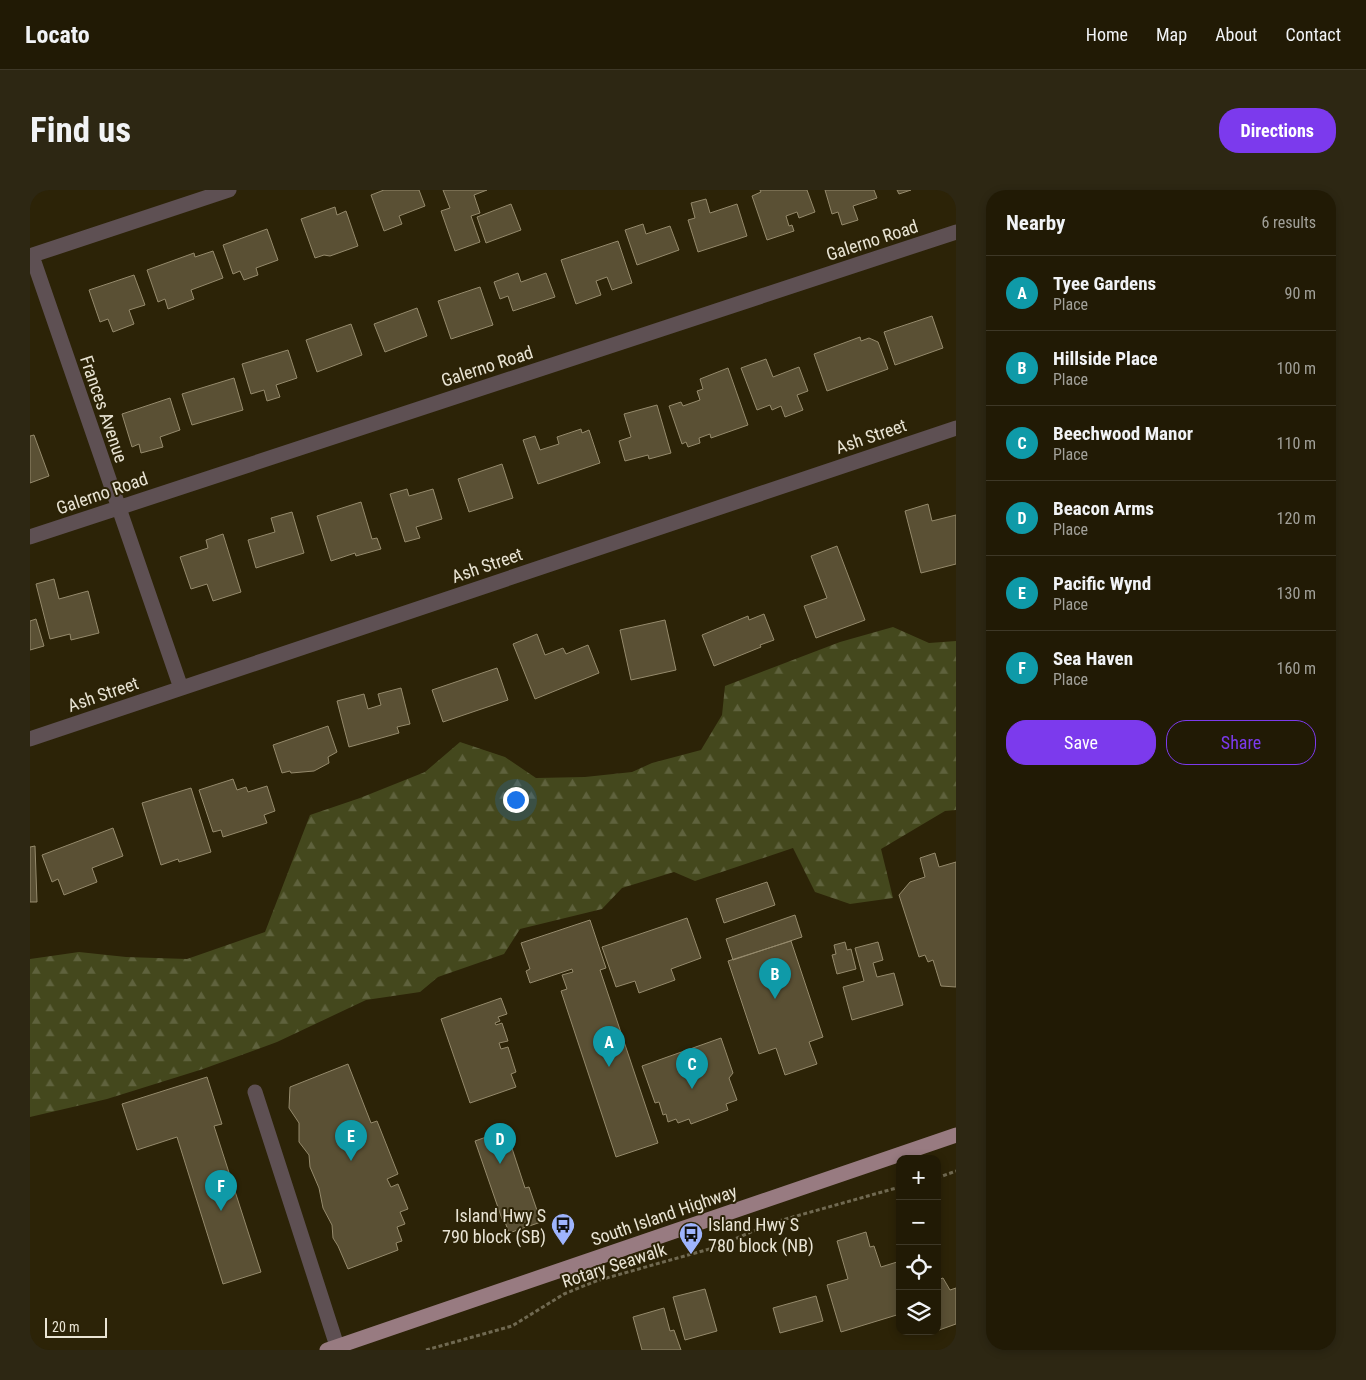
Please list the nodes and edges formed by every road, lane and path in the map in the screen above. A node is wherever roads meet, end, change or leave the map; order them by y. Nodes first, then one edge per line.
1 (229, 190) edge
2 (199, 195) edge
3 (956, 232) edge
4 (31, 256) edge
5 (956, 428) edge
6 (118, 507) junction
7 (30, 537) edge
8 (181, 688) junction
9 (30, 739) edge
10 (255, 1092) dead end
11 (956, 1135) edge
12 (956, 1171) edge
13 (941, 1177) edge
14 (896, 1187) edge
15 (332, 1348) edge
16 (426, 1350) edge

1 - 2 street
2 - 4 street
3 - 6 street, Galerno Road
4 - 6 street, Frances Avenue
5 - 8 street, Ash Street
6 - 7 street, Galerno Road
6 - 8 street, Frances Avenue
8 - 9 street, Ash Street
10 - 15 street
11 - 15 main road, South Island Highway
12 - 13 path
14 - 16 path, Rotary Seawalk

